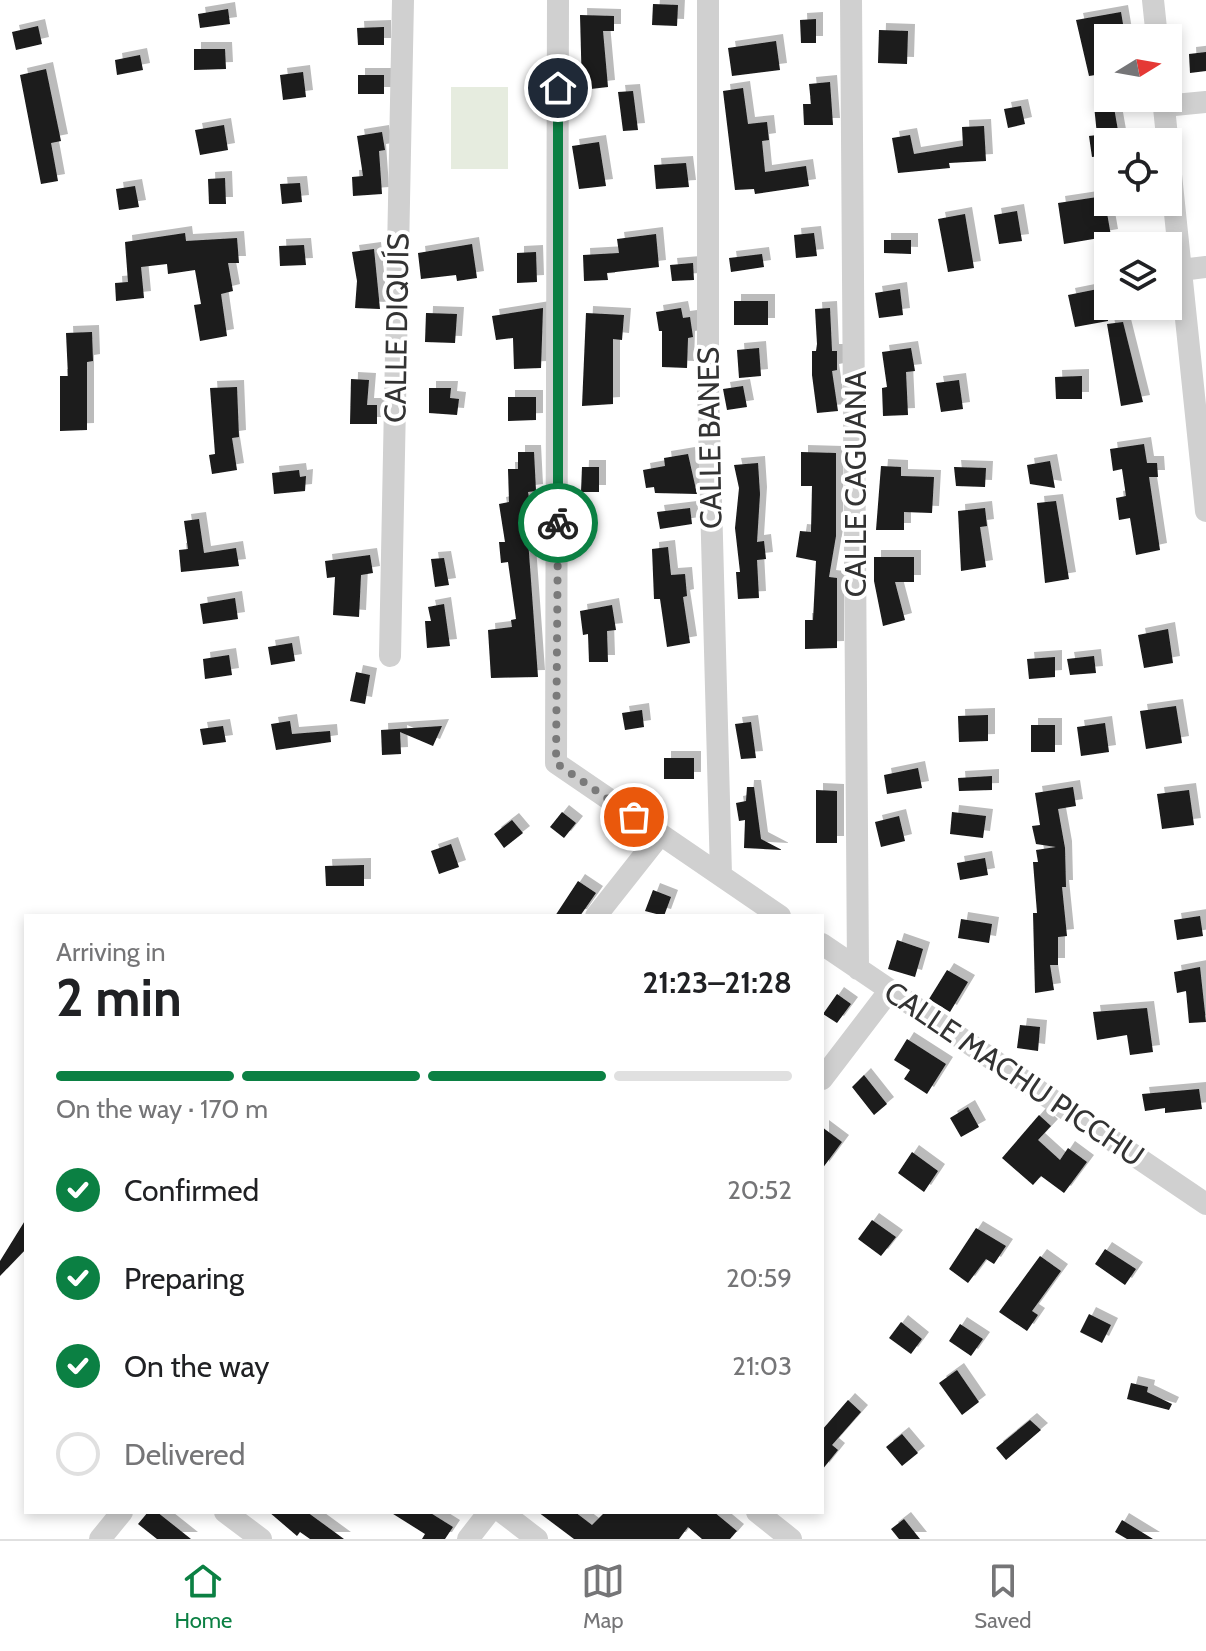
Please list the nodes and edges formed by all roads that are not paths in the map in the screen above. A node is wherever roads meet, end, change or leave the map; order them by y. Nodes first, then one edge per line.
1 (403, 0) edge
2 (558, 0) edge
3 (708, 0) edge
4 (851, 0) edge
5 (1153, 0) edge
6 (1156, 24) edge
7 (1182, 102) edge
8 (1206, 102) edge
9 (1165, 112) edge
10 (1177, 232) edge
11 (1206, 267) edge
12 (1182, 270) edge
13 (1182, 277) edge
14 (1201, 407) edge
15 (1206, 511) edge
16 (390, 656) dead end
17 (660, 835) junction
18 (721, 875) junction
19 (598, 914) edge
20 (777, 914) edge
21 (824, 945) edge
22 (858, 969) junction
23 (890, 990) junction
24 (824, 1076) edge
25 (1206, 1204) edge
26 (120, 1514) edge
27 (228, 1514) edge
28 (487, 1514) edge
29 (505, 1514) edge
30 (760, 1514) edge
31 (100, 1539) edge
32 (261, 1539) edge
33 (468, 1539) edge
34 (537, 1539) edge
35 (791, 1539) edge

1 - 16 street, CALLE DIQUÍS
2 - 17 street
3 - 18 street, CALLE BANES
4 - 22 street, CALLE CAGUANA
5 - 6 street
7 - 8 street
9 - 10 street
11 - 12 street
13 - 14 street
14 - 15 street
17 - 18 street
17 - 19 street
18 - 20 street
21 - 22 street, CALLE MACHU PICCHU
22 - 23 street, CALLE MACHU PICCHU
23 - 24 street
23 - 25 street, CALLE MACHU PICCHU
26 - 31 street
27 - 32 street
28 - 33 street
29 - 34 street
30 - 35 street

